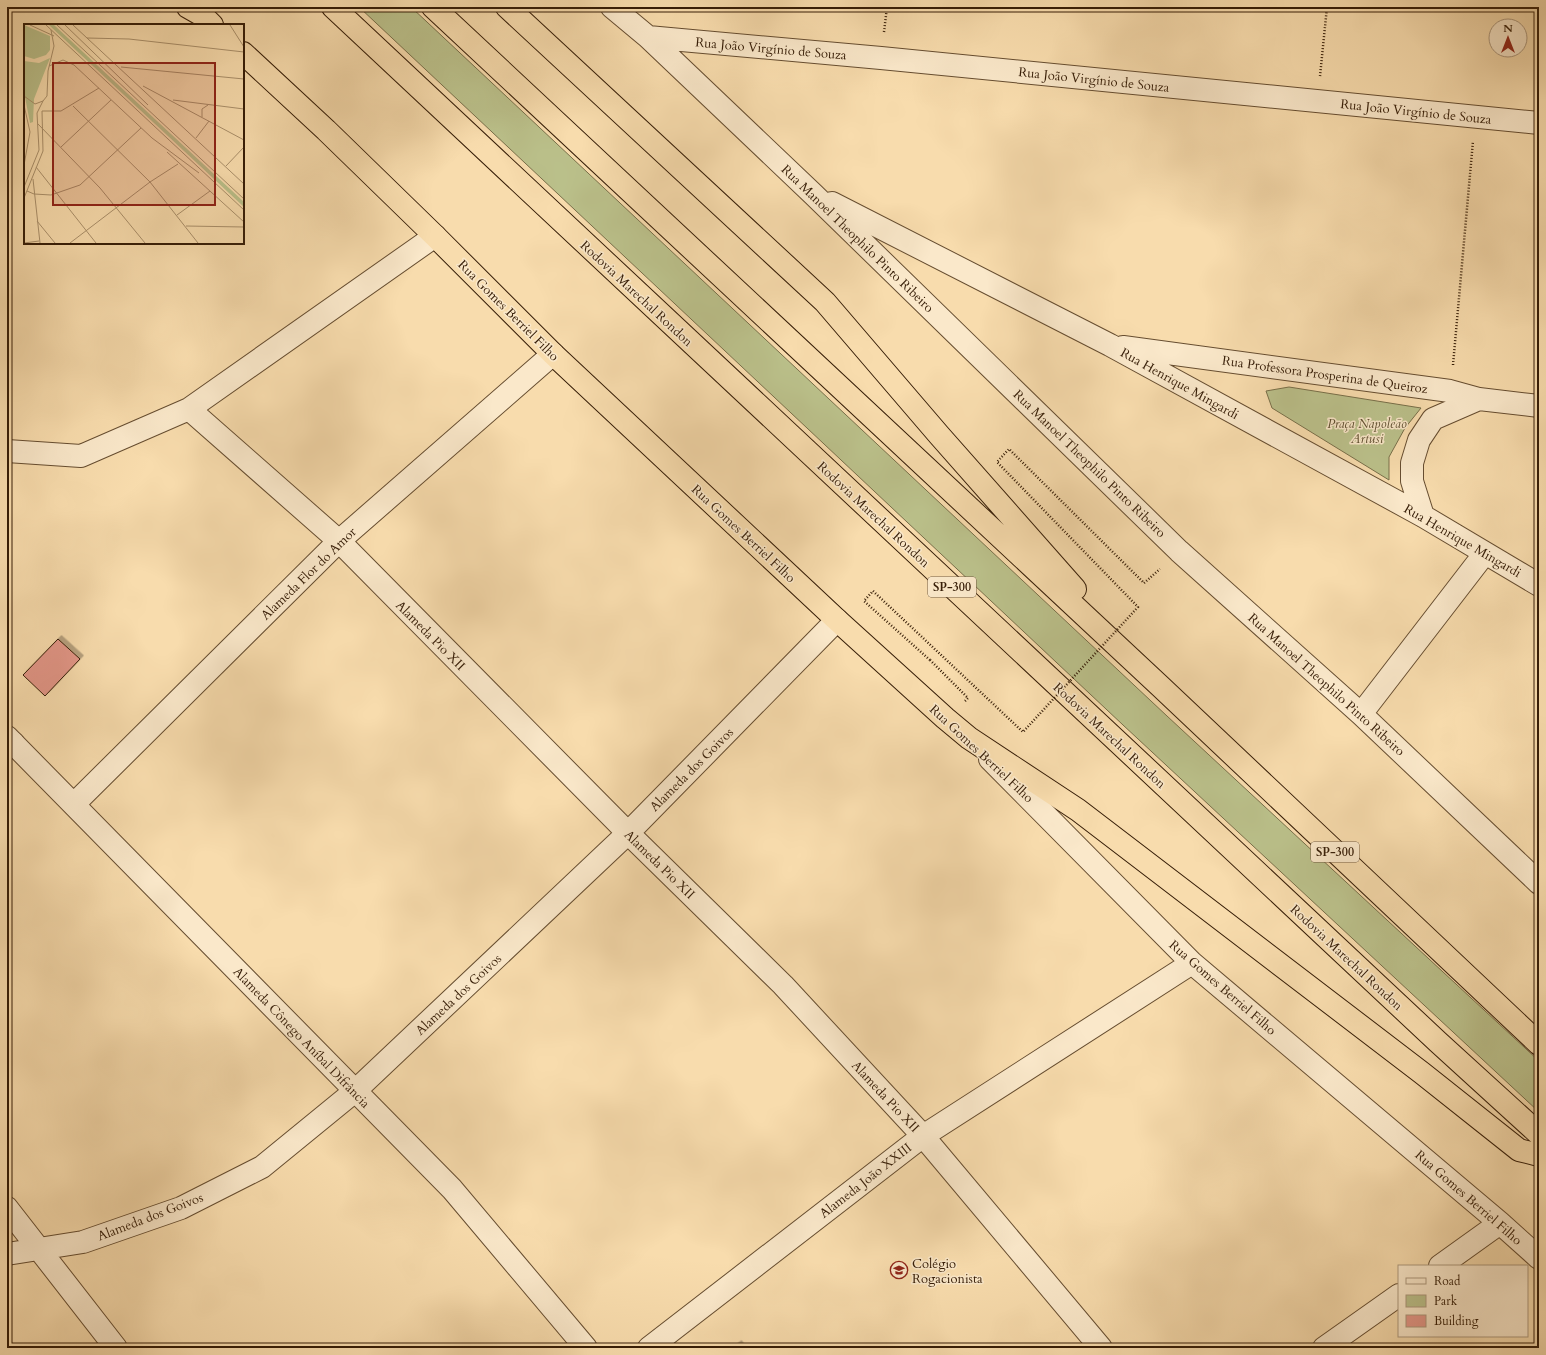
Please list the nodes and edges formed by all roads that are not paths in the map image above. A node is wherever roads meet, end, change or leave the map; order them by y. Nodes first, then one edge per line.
1 (188, 7) edge
2 (333, 7) edge
3 (433, 7) edge
4 (507, 7) edge
5 (612, 7) edge
6 (211, 24) edge
7 (648, 37) junction
8 (244, 54) edge
9 (1539, 123) edge
10 (813, 194) junction
11 (435, 236) junction
12 (1110, 345) junction
13 (553, 354) junction
14 (1480, 399) junction
15 (1539, 406) edge
16 (189, 409) junction
17 (7, 451) edge
18 (1423, 516) junction
19 (339, 541) junction
20 (1485, 553) junction
21 (1539, 585) edge
22 (838, 620) junction
23 (1160, 686) junction
24 (1361, 714) junction
25 (969, 738) junction
26 (9, 741) edge
27 (74, 804) junction
28 (628, 833) junction
29 (1539, 883) edge
30 (1192, 963) junction
31 (1539, 1044) edge
32 (355, 1091) junction
33 (1539, 1134) edge
34 (923, 1136) junction
35 (1539, 1155) edge
36 (7, 1208) edge
37 (1500, 1223) junction
38 (39, 1249) junction
39 (7, 1254) edge
40 (1539, 1258) edge
41 (1441, 1265) edge
42 (1398, 1296) edge
43 (116, 1348) edge
44 (586, 1348) edge
45 (649, 1348) edge
46 (1101, 1348) edge
47 (1324, 1348) edge

1 - 6 highway
2 - 33 highway, Rodovia Marechal Rondon / SP-300
3 - 23 highway, SP-300
4 - 23 highway
5 - 7 street
7 - 9 street, Rua João Virgínio de Souza
7 - 10 street, Rua Manoel Theophilo Pinto Ribeiro
8 - 11 highway, Rua Gomes Berriel Filho
10 - 12 street, Rua Henrique Mingardi
10 - 24 street, Rua Manoel Theophilo Pinto Ribeiro
11 - 13 highway, Rua Gomes Berriel Filho
11 - 16 street
12 - 14 street, Rua Professora Prosperina de Queiroz
12 - 18 street, Rua Henrique Mingardi
13 - 19 street, Alameda Flor do Amor
13 - 22 highway, Rua Gomes Berriel Filho
14 - 15 street, Rua Professora Prosperina de Queiroz
14 - 18 street
16 - 17 street
16 - 19 street, Alameda Pio XII
18 - 20 street, Rua Henrique Mingardi
19 - 27 street, Alameda Flor do Amor
19 - 28 street, Alameda Pio XII
20 - 21 street, Rua Henrique Mingardi
20 - 24 street
22 - 25 highway, Rua Gomes Berriel Filho
22 - 28 street, Alameda dos Goivos
23 - 31 highway, SP-300
24 - 29 street, Rua Manoel Theophilo Pinto Ribeiro
25 - 30 street, Rua Gomes Berriel Filho
25 - 35 highway
26 - 27 street, Alameda Cônego Aníbal Difrância
27 - 32 street, Alameda Cônego Aníbal Difrância
28 - 32 street, Alameda dos Goivos
28 - 34 street, Alameda Pio XII
30 - 34 street, Alameda João XXIII
30 - 37 street, Rua Gomes Berriel Filho
32 - 38 street, Alameda dos Goivos
32 - 44 street, Alameda Cônego Aníbal Difrância
34 - 45 street, Alameda João XXIII
34 - 46 street, Alameda Pio XII
36 - 38 street
37 - 40 street, Rua Gomes Berriel Filho
37 - 41 street
38 - 39 street, Alameda dos Goivos
38 - 43 street
42 - 47 street

